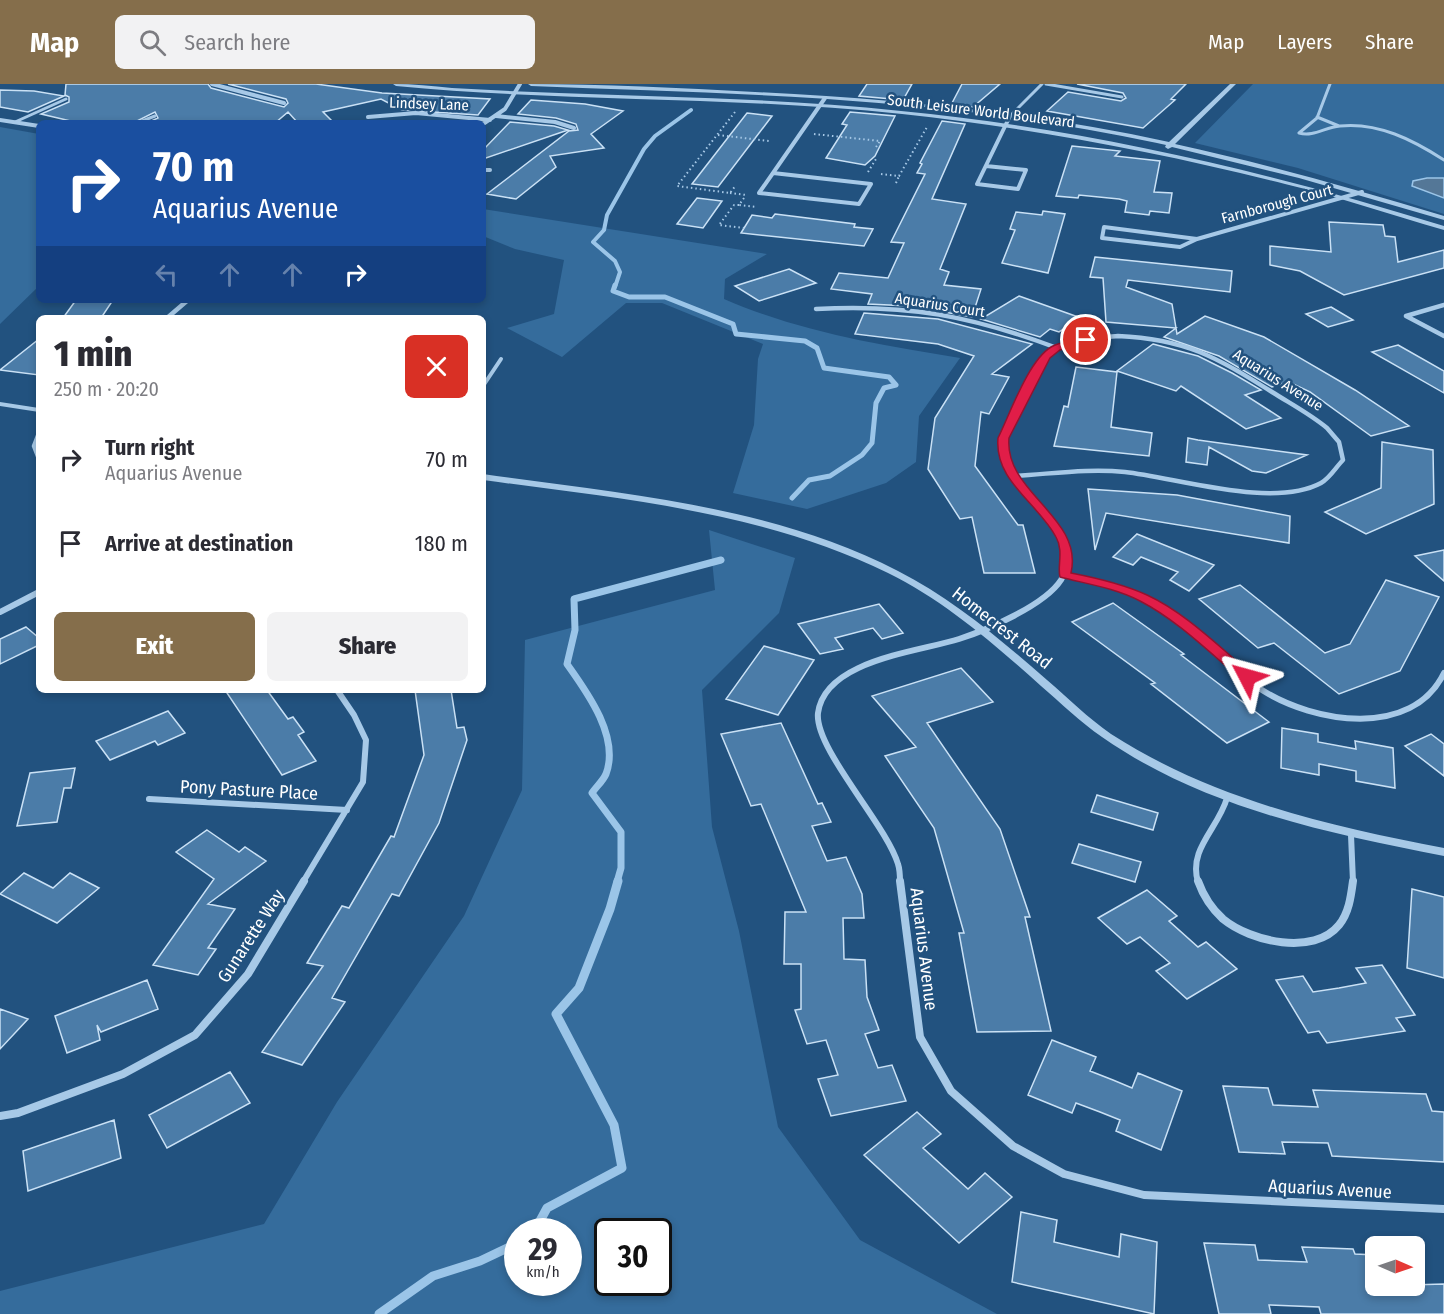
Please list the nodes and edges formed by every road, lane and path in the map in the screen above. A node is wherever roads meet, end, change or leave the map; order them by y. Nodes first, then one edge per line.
1 (212, 84) edge
2 (396, 84) edge
3 (520, 84) edge
4 (531, 84) edge
5 (1044, 84) edge
6 (1233, 84) edge
7 (1330, 84) edge
8 (516, 91) junction
9 (1122, 97) dead end
10 (825, 98) junction
11 (66, 99) dead end
12 (284, 103) dead end
13 (821, 105) junction
14 (738, 109) dead end
15 (155, 116) dead end
16 (496, 116) junction
17 (1010, 116) junction
18 (368, 117) dead end
19 (1317, 117) junction
20 (0, 120) edge
21 (145, 120) edge
22 (490, 120) junction
23 (930, 121) dead end
24 (15, 122) junction
25 (486, 122) edge
26 (1004, 124) junction
27 (36, 126) edge
28 (1340, 126) junction
29 (574, 128) dead end
30 (802, 132) junction
31 (717, 135) junction
32 (769, 141) dead end
33 (1171, 144) junction
34 (876, 147) dead end
35 (1163, 151) junction
36 (876, 159) dead end
37 (1444, 160) edge
38 (986, 166) junction
39 (486, 170) edge
40 (490, 170) dead end
41 (772, 173) junction
42 (868, 173) dead end
43 (881, 174) dead end
44 (899, 176) junction
45 (896, 183) dead end
46 (736, 185) dead end
47 (1362, 192) junction
48 (730, 193) junction
49 (746, 195) dead end
50 (1348, 198) junction
51 (739, 205) dead end
52 (1444, 218) edge
53 (744, 228) dead end
54 (1444, 228) edge
55 (1197, 238) junction
56 (184, 303) edge
57 (1444, 305) edge
58 (816, 309) dead end
59 (170, 315) edge
60 (1444, 336) edge
61 (1057, 348) junction
62 (501, 359) dead end
63 (486, 382) edge
64 (0, 404) edge
65 (36, 410) edge
66 (36, 437) edge
67 (36, 455) edge
68 (1013, 476) junction
69 (486, 477) edge
70 (1065, 575) junction
71 (36, 594) edge
72 (0, 612) edge
73 (984, 630) junction
74 (1444, 673) edge
75 (339, 693) edge
76 (1227, 798) junction
77 (149, 799) dead end
78 (347, 810) junction
79 (1351, 835) junction
80 (1444, 852) edge
81 (0, 1116) edge
82 (1444, 1209) edge

1 - 12 street
2 - 8 street, South Leisure World Boulevard
3 - 8 street
4 - 10 street, South Leisure World Boulevard
5 - 9 lane
5 - 17 lane
6 - 33 street
7 - 19 lane
8 - 13 street, South Leisure World Boulevard
8 - 16 street
10 - 13 street
10 - 17 street, South Leisure World Boulevard
11 - 24 lane
13 - 26 street, South Leisure World Boulevard
13 - 30 street
14 - 31 path
15 - 21 lane
16 - 22 street
16 - 29 street
17 - 26 street
17 - 33 street, South Leisure World Boulevard
18 - 22 street, Lindsey Lane
19 - 28 lane
19 - 28 lane
20 - 24 street
22 - 25 street
23 - 44 path
24 - 27 street
26 - 35 street, South Leisure World Boulevard
26 - 38 street
28 - 37 lane
30 - 34 path
30 - 41 street
31 - 32 path
31 - 48 path
33 - 35 street
33 - 47 street, South Leisure World Boulevard
35 - 50 street, South Leisure World Boulevard
36 - 42 path
38 - 38 street
39 - 40 street
41 - 41 street
43 - 44 path
44 - 45 path
46 - 48 path
47 - 50 street, Farnborough Court
47 - 52 street, South Leisure World Boulevard
48 - 49 path
50 - 54 street, South Leisure World Boulevard
50 - 55 street, Farnborough Court
51 - 53 path
55 - 55 street, Farnborough Court
56 - 59 street
57 - 60 street
58 - 61 street, Aquarius Court
61 - 68 street
61 - 68 street, Aquarius Avenue
62 - 63 lane
64 - 65 street
66 - 67 street
68 - 70 street
69 - 73 street, Homecrest Road
70 - 73 street, Aquarius Avenue
70 - 74 street
71 - 72 street
73 - 76 street, Homecrest Road
73 - 82 street, Aquarius Avenue
75 - 78 street, Gunarette Way
76 - 79 street, Homecrest Road
76 - 79 street
77 - 78 street, Pony Pasture Place
78 - 81 street, Gunarette Way
79 - 80 street, Homecrest Road

